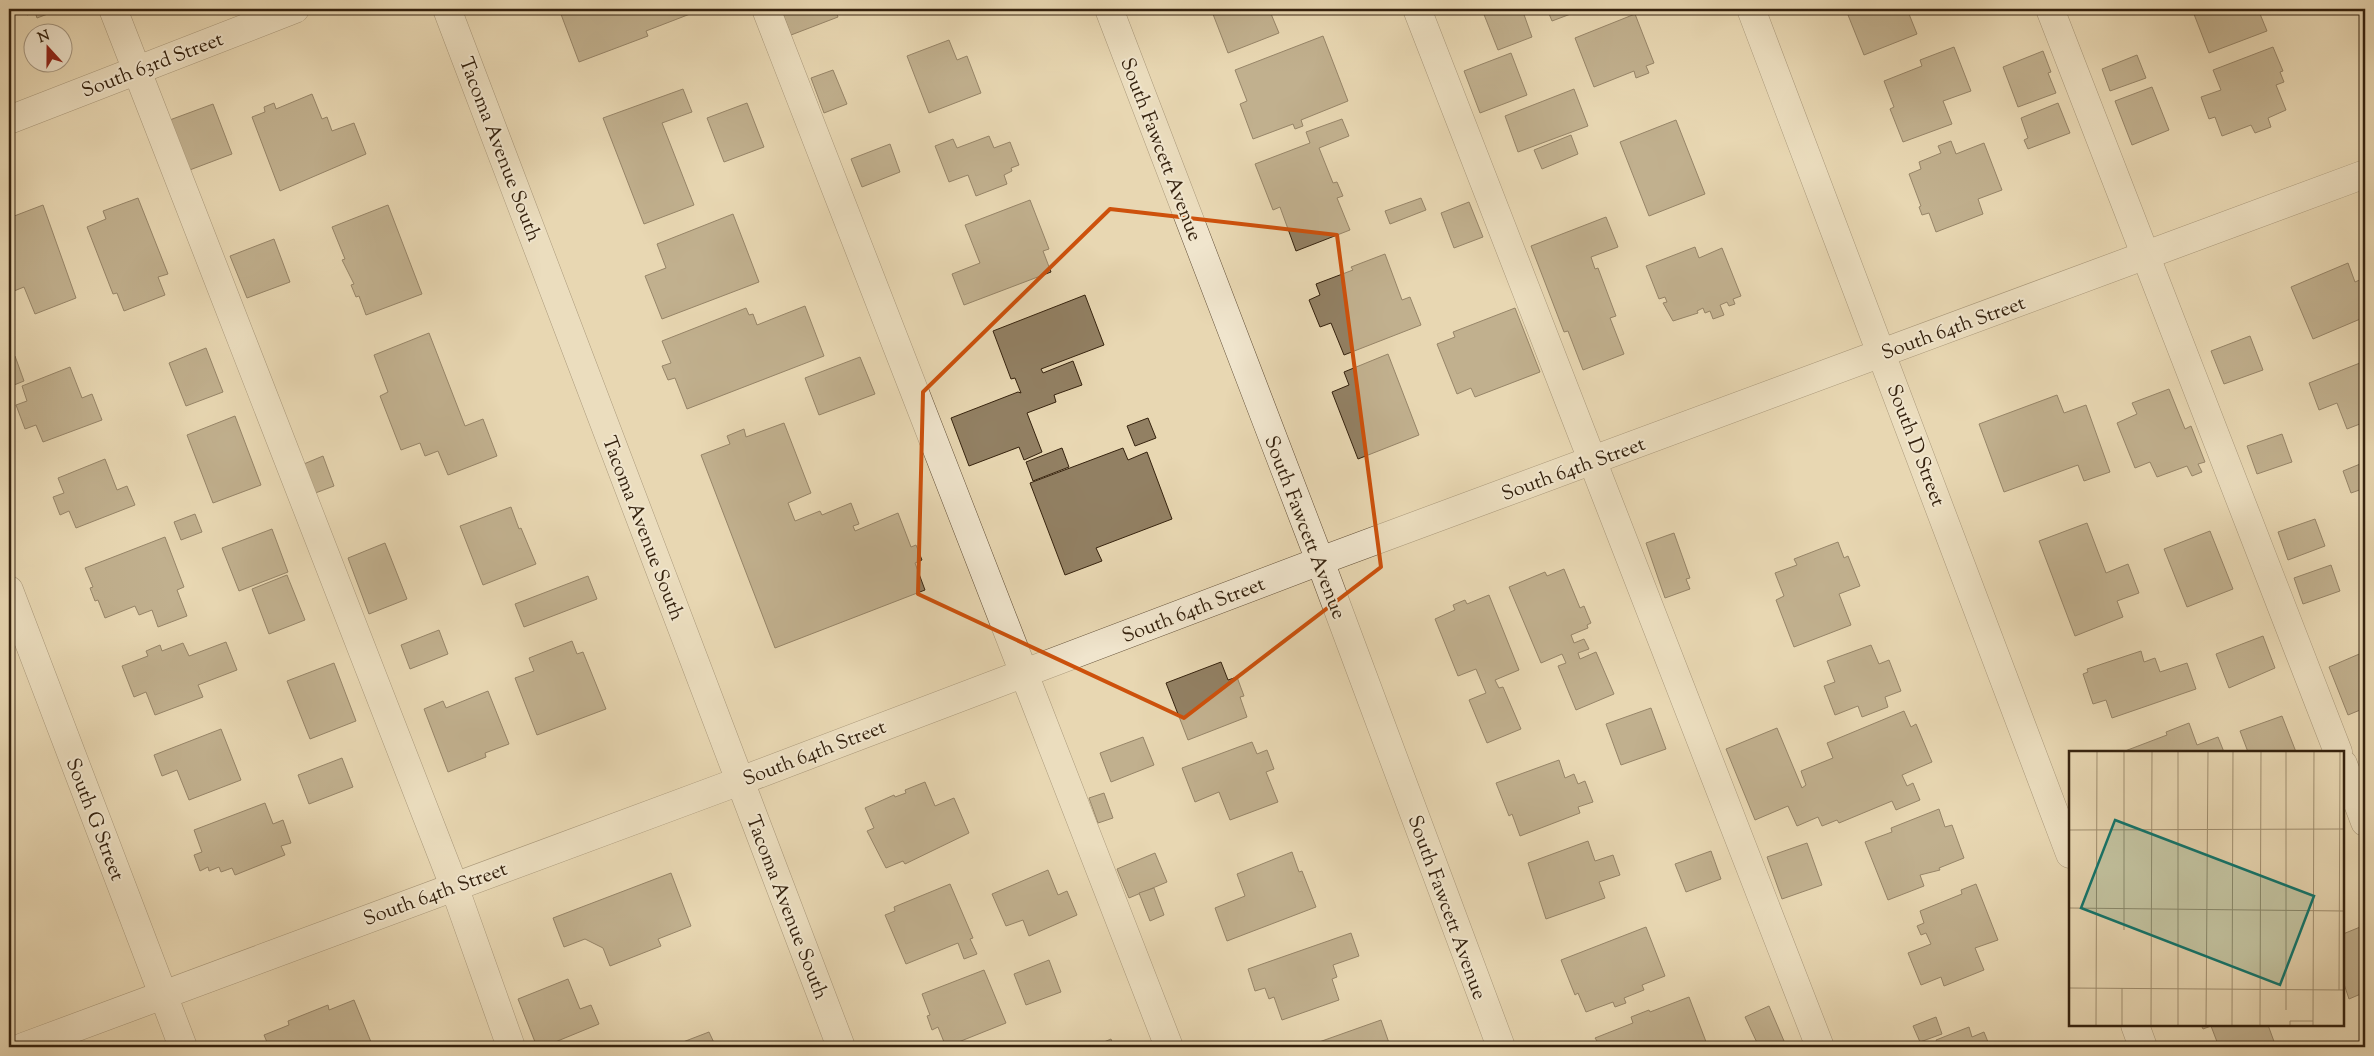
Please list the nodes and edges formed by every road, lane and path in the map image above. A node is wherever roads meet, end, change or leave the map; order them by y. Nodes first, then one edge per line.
1 (113, 9) edge
2 (295, 9) edge
3 (447, 9) edge
4 (766, 9) edge
5 (1109, 9) edge
6 (1416, 9) edge
7 (1751, 9) edge
8 (2050, 9) edge
9 (137, 70) junction
10 (9, 120) edge
11 (2365, 174) edge
12 (2146, 256) junction
13 (1883, 354) junction
14 (1592, 461) junction
15 (1320, 561) junction
16 (9, 590) edge
17 (1024, 673) junction
18 (2338, 751) edge
19 (2344, 767) edge
20 (740, 781) junction
21 (2365, 822) edge
22 (2069, 851) edge
23 (454, 886) junction
24 (163, 993) junction
25 (2134, 1026) edge
26 (22, 1047) edge
27 (183, 1047) edge
28 (511, 1047) edge
29 (841, 1047) edge
30 (1169, 1047) edge
31 (1501, 1047) edge
32 (1820, 1047) edge
33 (2143, 1047) edge

1 - 9 street
2 - 9 street, South 63rd Street
3 - 20 street, Tacoma Avenue South
4 - 17 street
5 - 15 street, South Fawcett Avenue
6 - 14 street
7 - 13 street, South D Street
8 - 12 street
9 - 10 street, South 63rd Street
9 - 23 street
11 - 12 street, South 64th Street
12 - 13 street, South 64th Street
12 - 18 street
13 - 14 street, South 64th Street
13 - 22 street, South D Street
14 - 15 street, South 64th Street
14 - 32 street
15 - 17 street, South 64th Street
15 - 31 street, South Fawcett Avenue
16 - 24 street, South G Street
17 - 20 street, South 64th Street
17 - 30 street
19 - 21 street
20 - 23 street, South 64th Street
20 - 29 street, Tacoma Avenue South
23 - 24 street, South 64th Street
23 - 28 street
24 - 26 street, South 64th Street
24 - 27 street, South G Street
25 - 33 street

